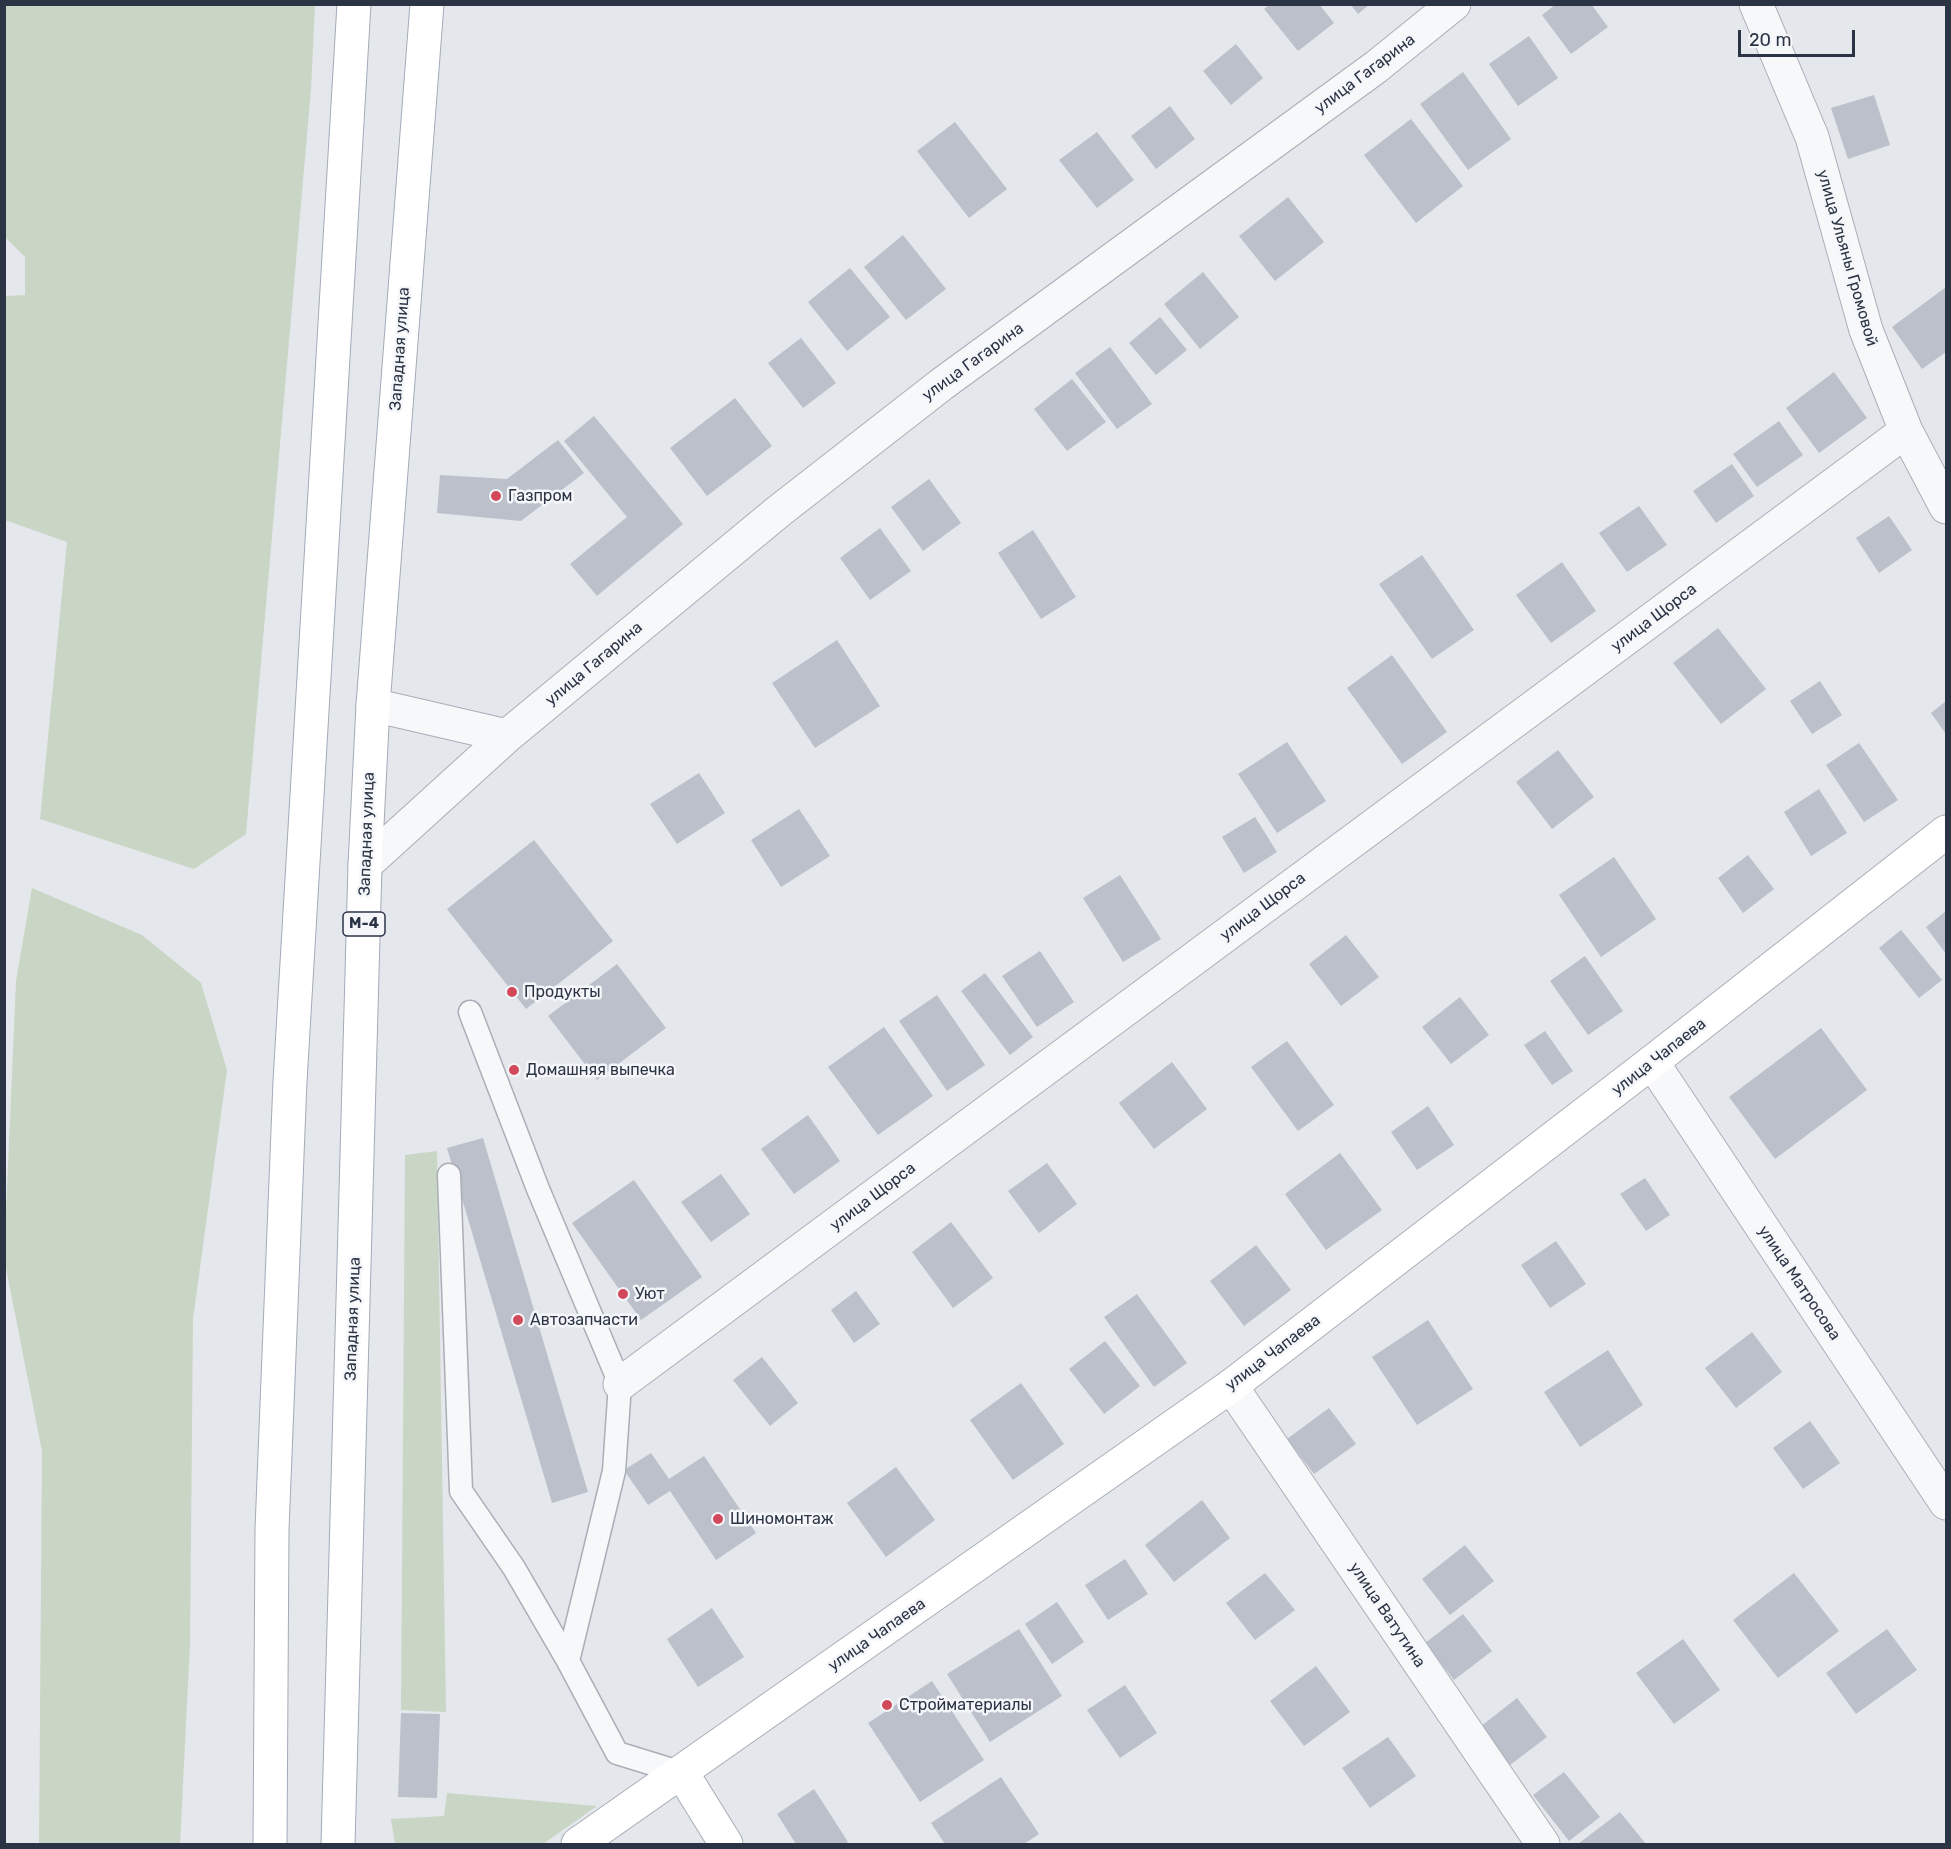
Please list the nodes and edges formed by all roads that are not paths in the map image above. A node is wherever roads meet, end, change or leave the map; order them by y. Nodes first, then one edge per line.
1 (354, 4) edge
2 (427, 4) edge
3 (1454, 4) edge
4 (1756, 4) edge
5 (1906, 431) junction
6 (1947, 507) edge
7 (373, 705) junction
8 (507, 736) junction
9 (1947, 832) edge
10 (365, 865) junction
11 (470, 1012) dead end
12 (1652, 1062) junction
13 (449, 1175) dead end
14 (620, 1384) junction
15 (1231, 1386) junction
16 (1947, 1503) edge
17 (568, 1661) junction
18 (682, 1773) junction
19 (270, 1845) edge
20 (338, 1845) edge
21 (578, 1845) edge
22 (726, 1845) edge
23 (1543, 1845) edge

1 - 19 main road
2 - 7 main road, Западная улица / М-4
3 - 8 street, улица Гагарина
4 - 5 street, улица Ульяны Громовой
5 - 6 street, улица Ульяны Громовой
5 - 14 street, улица Щорса
7 - 8 street
7 - 10 main road, Западная улица / М-4
8 - 10 street, улица Гагарина
9 - 12 main road, улица Чапаева
10 - 20 main road, Западная улица / М-4
11 - 14 lane
12 - 15 main road, улица Чапаева
12 - 16 street, улица Матросова
13 - 17 lane
14 - 17 lane
15 - 18 main road, улица Чапаева
15 - 23 street, улица Ватутина
17 - 18 lane
18 - 21 main road, улица Чапаева
18 - 22 main road

